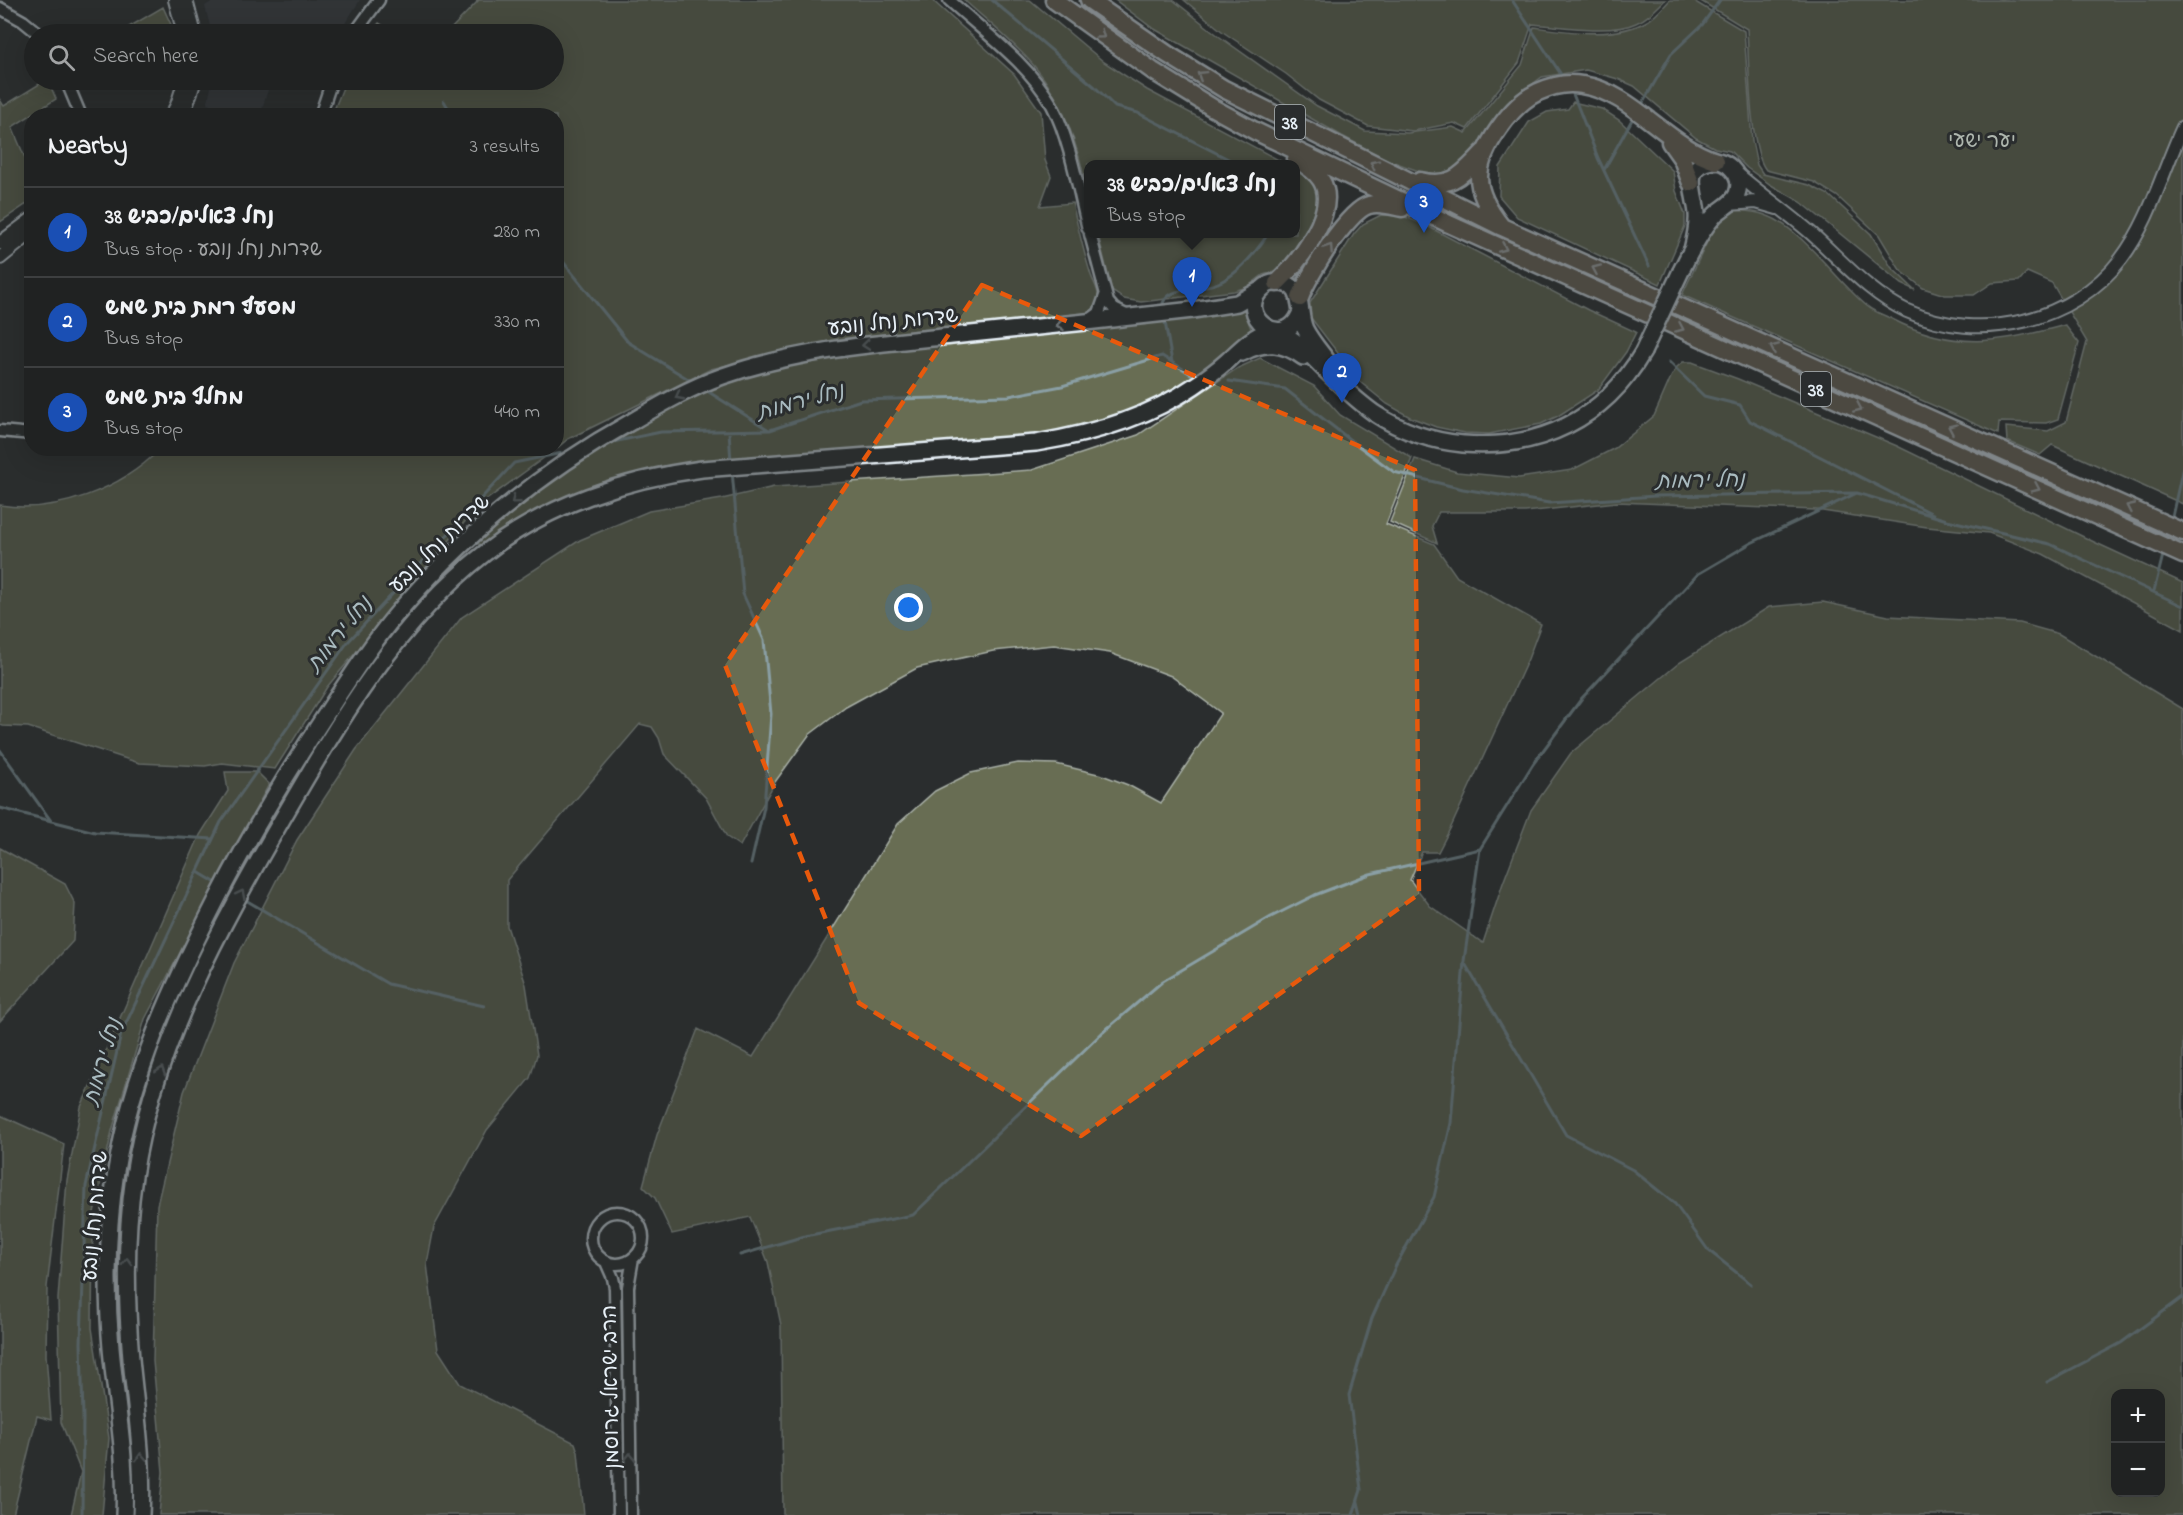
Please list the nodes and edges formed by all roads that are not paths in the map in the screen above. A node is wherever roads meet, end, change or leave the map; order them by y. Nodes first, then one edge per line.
1 (175, 0) edge
2 (186, 0) edge
3 (379, 0) edge
4 (949, 0) edge
5 (1054, 0) edge
6 (1089, 0) edge
7 (0, 8) edge
8 (27, 24) edge
9 (181, 24) edge
10 (192, 24) edge
11 (361, 24) edge
12 (70, 90) edge
13 (182, 90) edge
14 (192, 90) edge
15 (329, 90) edge
16 (78, 108) edge
17 (175, 108) edge
18 (186, 108) edge
19 (323, 108) edge
20 (2183, 127) edge
21 (1660, 130) junction
22 (1255, 131) junction
23 (1487, 150) junction
24 (1298, 160) edge
25 (1716, 161) junction
26 (1300, 162) edge
27 (1734, 171) junction
28 (1396, 175) junction
29 (1692, 190) junction
30 (1725, 206) junction
31 (1084, 210) edge
32 (1786, 213) junction
33 (1449, 224) junction
34 (24, 225) edge
35 (1502, 227) junction
36 (24, 238) edge
37 (1091, 238) edge
38 (0, 243) edge
39 (1692, 250) junction
40 (0, 258) edge
41 (1277, 283) junction
42 (1260, 290) junction
43 (1105, 296) junction
44 (1300, 306) junction
45 (1133, 317) junction
46 (1087, 322) junction
47 (1274, 330) junction
48 (1228, 360) junction
49 (1340, 385) junction
50 (1362, 402) junction
51 (0, 431) edge
52 (24, 433) edge
53 (2183, 532) edge
54 (2183, 555) edge
55 (633, 1258) junction
56 (606, 1262) junction
57 (124, 1515) edge
58 (141, 1515) edge
59 (619, 1515) edge
60 (631, 1515) edge

1 - 9 street
2 - 10 street
3 - 11 street
4 - 31 street
5 -> 22 highway, 38
28 -> 6 highway, 38
7 - 8 street
12 - 16 street
13 - 17 street
14 - 18 street
15 - 19 street
20 - 32 street
21 - 23 highway
21 - 25 highway
21 - 29 highway
22 - 24 highway
22 - 33 highway, 38
23 - 28 highway
23 - 35 highway
25 - 27 main road
25 - 29 main road
26 - 41 highway
27 - 30 main road
27 - 32 street
28 - 35 highway, 38
29 - 30 main road
29 - 39 main road
30 - 32 street
30 - 39 main road
44 -> 33 highway
33 -> 54 highway, 38
34 - 38 street
53 -> 35 highway, 38
36 - 40 street
37 - 43 street
39 - 50 main road, bridge
41 - 42 main road
41 - 44 main road
42 - 45 main road, שדרות נחל נובע
42 - 47 main road
43 - 45 street
43 - 46 street
44 - 47 main road
44 - 50 main road
45 - 46 main road, שדרות נחל נובע
46 -> 57 main road, שדרות נחל נובע
47 - 48 main road, שדרות נחל נובע
47 - 49 main road
48 - 49 main road
58 -> 48 main road, שדרות נחל נובע
49 - 50 main road
51 - 52 street
55 - 56 street
55 - 56 street
60 -> 55 street, הרב ישראל גרוסמן
56 - 59 street, הרב ישראל גרוסמן

